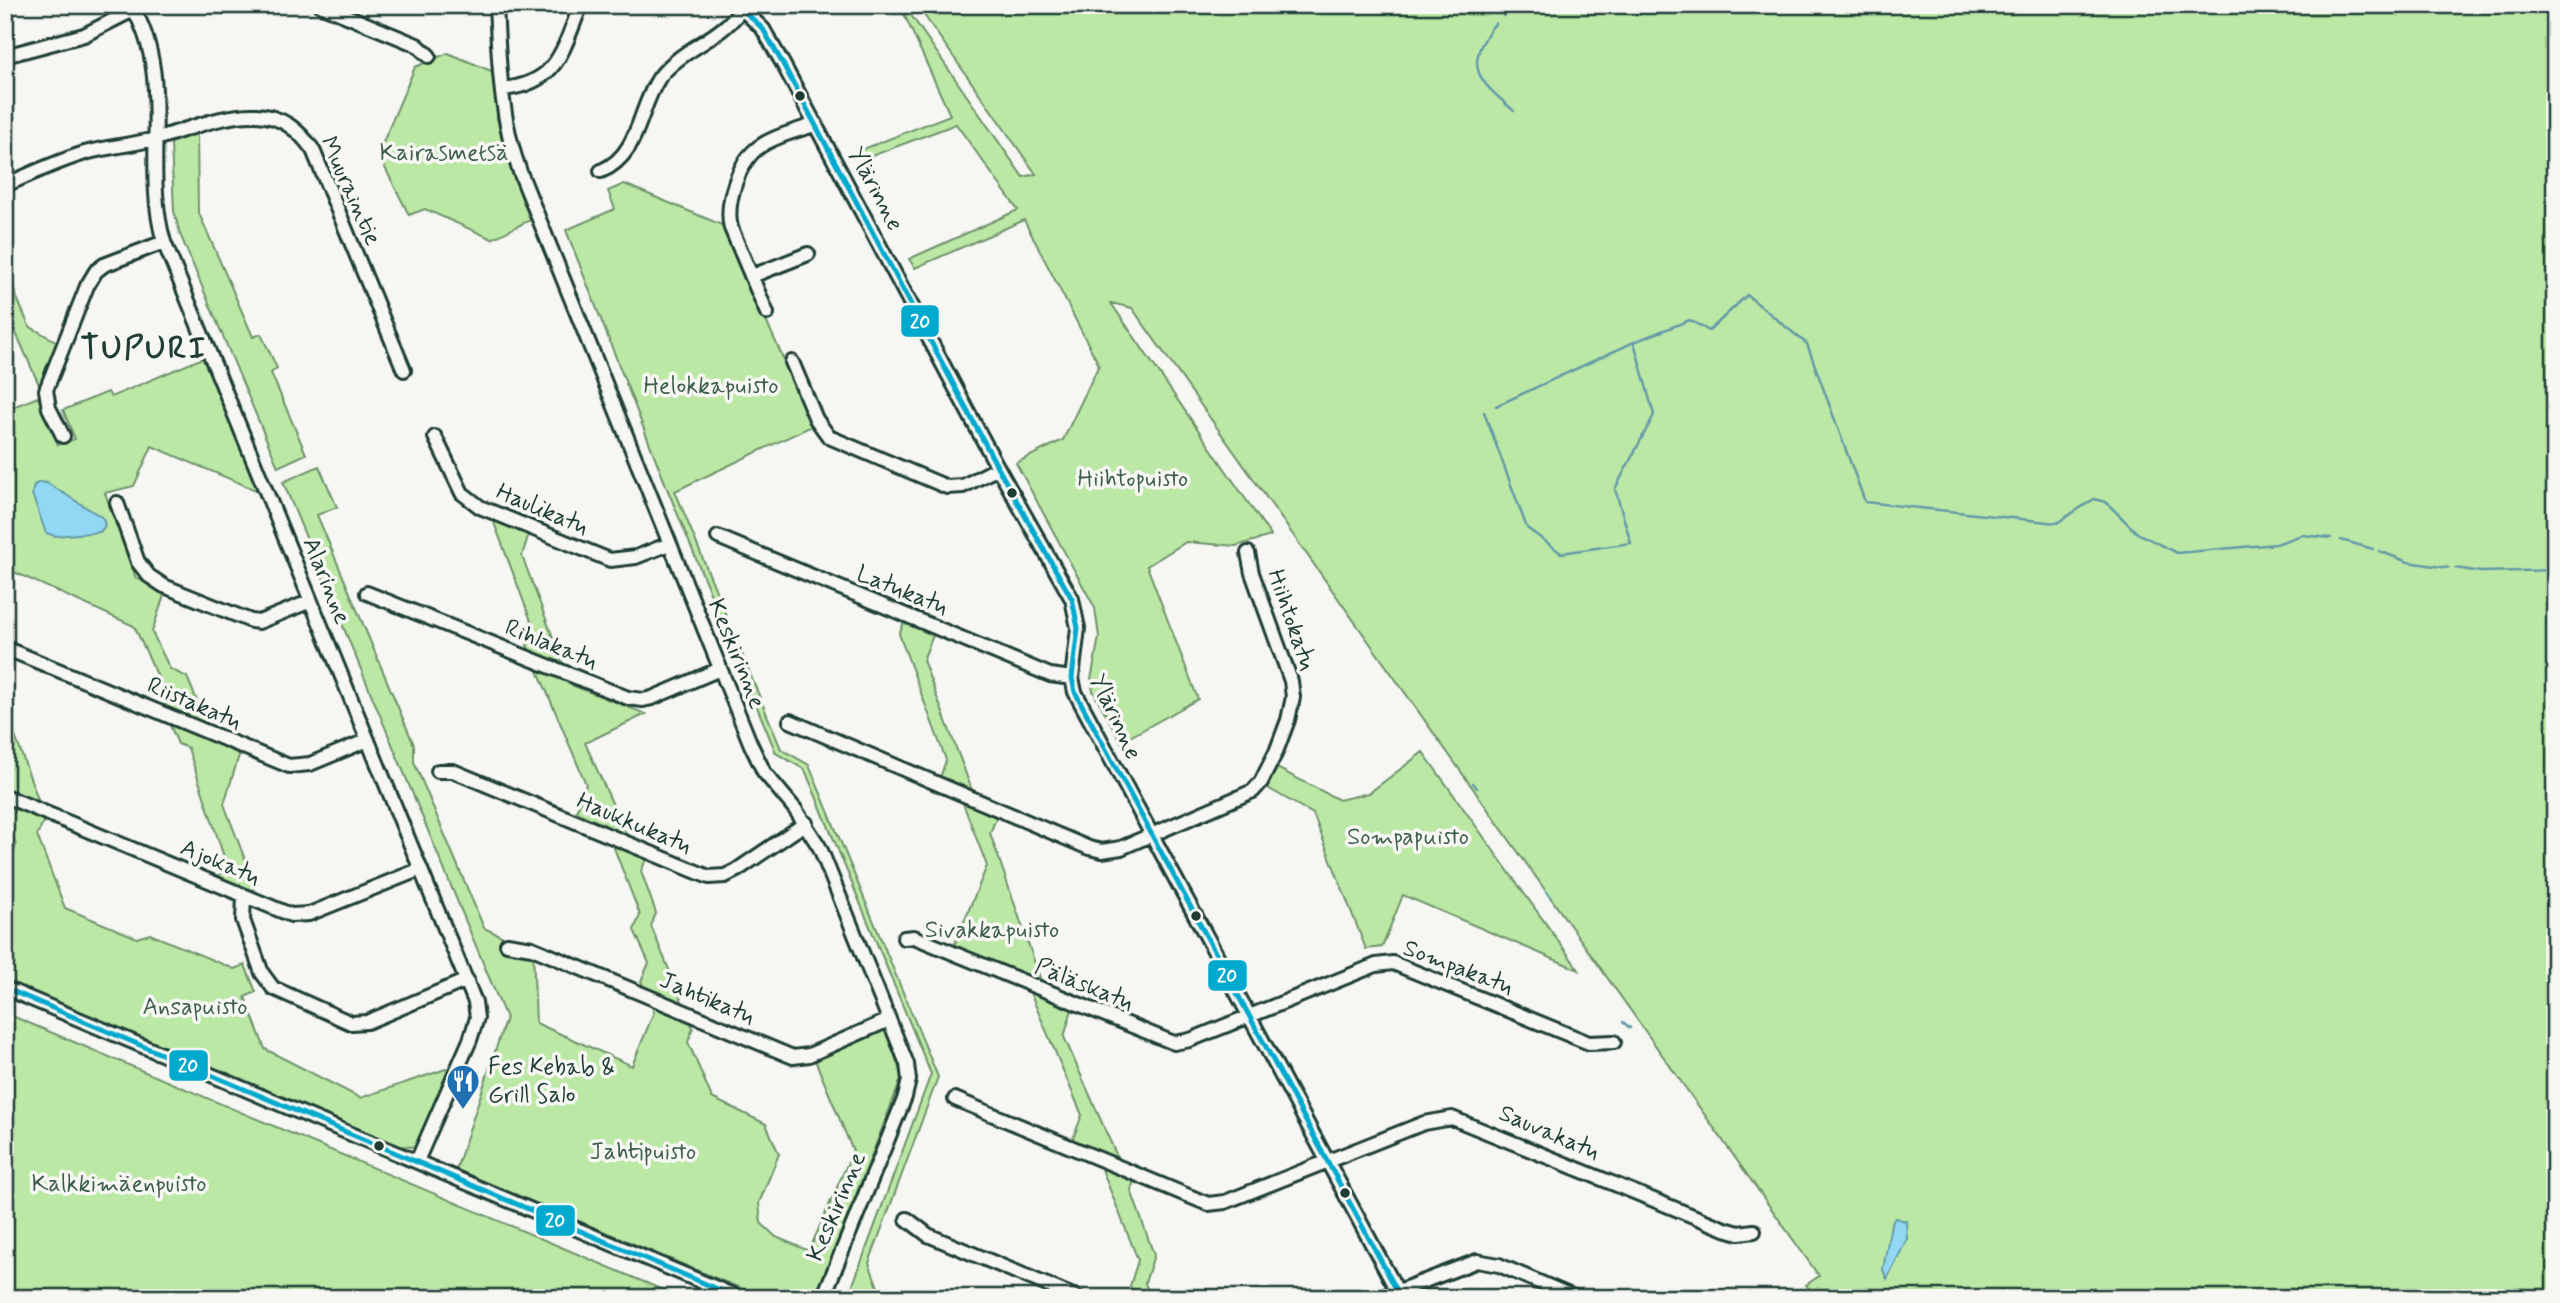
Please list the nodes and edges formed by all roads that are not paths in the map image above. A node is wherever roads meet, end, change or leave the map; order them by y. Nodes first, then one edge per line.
1 (320, 5) edge
2 (496, 5) edge
3 (581, 5) edge
4 (741, 6) edge
5 (136, 7) edge
6 (5, 56) edge
7 (429, 56) dead end
8 (503, 89) junction
9 (816, 124) junction
10 (155, 139) junction
11 (601, 171) dead end
12 (5, 185) edge
13 (164, 242) junction
14 (808, 254) dead end
15 (752, 276) junction
16 (767, 313) dead end
17 (792, 362) dead end
18 (404, 370) dead end
19 (63, 436) dead end
20 (435, 437) dead end
21 (998, 468) junction
22 (117, 503) dead end
23 (718, 537) dead end
24 (669, 544) junction
25 (1248, 553) dead end
26 (367, 593) dead end
27 (312, 601) junction
28 (5, 648) edge
29 (720, 669) junction
30 (1072, 678) junction
31 (790, 721) dead end
32 (368, 740) junction
33 (438, 771) dead end
34 (5, 796) edge
35 (806, 823) junction
36 (1151, 835) junction
37 (421, 869) junction
38 (244, 896) junction
39 (904, 938) dead end
40 (507, 944) dead end
41 (467, 980) junction
42 (5, 988) edge
43 (1249, 1016) junction
44 (890, 1020) junction
45 (1614, 1042) dead end
46 (955, 1099) dead end
47 (417, 1161) junction
48 (1326, 1162) junction
49 (907, 1219) dead end
50 (1754, 1231) dead end
51 (1399, 1294) edge
52 (740, 1298) edge
53 (823, 1298) edge
54 (1078, 1298) edge
55 (1380, 1298) edge
56 (1576, 1298) edge

1 - 7 street
2 - 8 street, Keskirinne
3 - 8 street
4 - 9 street, Ylärinne
4 - 11 street
5 - 6 street
5 - 10 street, Alarinne
8 - 24 street, Keskirinne
9 - 15 street
9 - 21 street, Ylärinne
10 - 12 street, Muuraintie
10 - 13 street, Alarinne
10 - 18 street, Muuraintie
13 - 19 street
13 - 27 street, Alarinne
14 - 15 street
15 - 16 street
17 - 21 street
20 - 24 street, Haulikatu
21 - 30 street, Ylärinne
22 - 27 street
23 - 30 street, Latukatu
24 - 29 street, Keskirinne
25 - 36 street, Hiihtokatu
26 - 29 street, Rihlakatu
27 - 32 street, Alarinne
28 - 32 street, Riistakatu
29 - 35 street, Keskirinne
30 - 36 street, Ylärinne
31 - 36 street, Hiihtokatu
32 - 37 street, Alarinne
33 - 35 street, Haukkukatu
34 - 38 street, Ajokatu
35 - 44 street, Keskirinne
36 - 43 street, Ylärinne
37 - 38 street, Ajokatu
37 - 41 street, Alarinne
38 - 41 street
39 - 43 street, Päläskatu
40 - 44 street, Jahtikatu
41 - 47 street, Alarinne
42 - 47 street
43 - 45 street, Sompakatu
43 - 48 street, Ylärinne
44 - 53 street, Keskirinne
46 - 48 street, Sauvakatu
47 - 52 street
48 - 50 street, Sauvakatu
48 - 51 street, Ylärinne
49 - 54 street
51 - 55 street
51 - 56 street

